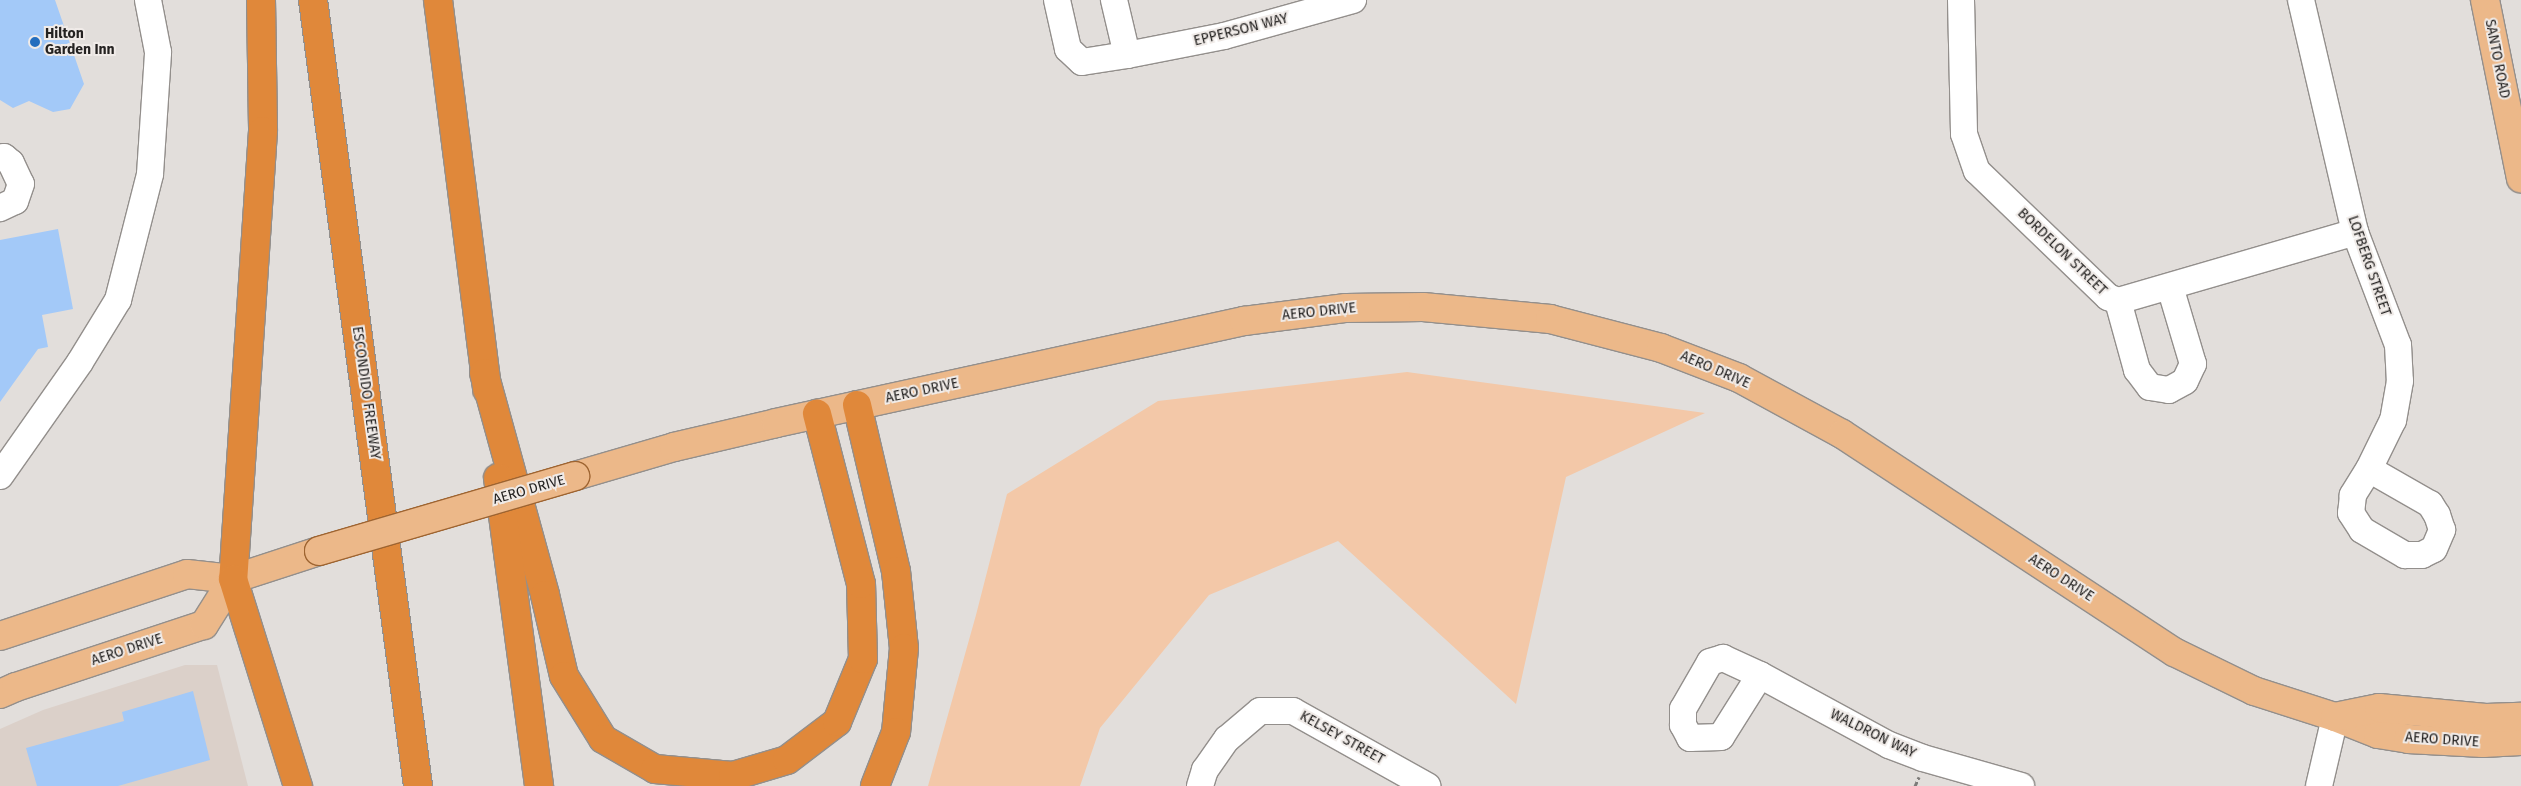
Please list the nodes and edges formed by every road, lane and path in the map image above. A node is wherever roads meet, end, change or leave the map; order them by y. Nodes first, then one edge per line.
1 (148, 0) edge
2 (261, 0) edge
3 (313, 0) edge
4 (438, 0) edge
5 (1057, 0) edge
6 (1114, 0) edge
7 (1353, 0) edge
8 (1961, 0) edge
9 (2301, 0) edge
10 (2486, 0) edge
11 (1128, 55) junction
12 (0, 158) edge
13 (2521, 178) edge
14 (0, 208) edge
15 (2355, 232) junction
16 (2170, 287) junction
17 (2118, 301) junction
18 (484, 373) junction
19 (857, 405) junction
20 (817, 414) junction
21 (2369, 469) dead end
22 (0, 476) edge
23 (233, 579) junction
24 (0, 636) edge
25 (1760, 675) dead end
26 (0, 694) edge
27 (2521, 716) edge
28 (2336, 717) junction
29 (2521, 741) edge
30 (298, 786) edge
31 (418, 786) edge
32 (539, 786) edge
33 (875, 786) edge
34 (1200, 786) edge
35 (1427, 786) edge
36 (2021, 786) edge
37 (2319, 786) edge

1 - 22 street
2 - 23 highway
3 - 31 highway, ESCONDIDO FREEWAY
4 - 18 highway
5 - 11 street, EPPERSON WAY
6 - 11 street
7 - 11 street, EPPERSON WAY
8 - 17 street, BORDELON STREET
9 - 15 street, LOFBERG STREET
10 - 13 main road, SANTO ROAD
12 - 14 street
15 - 16 street, BORDELON STREET
15 - 21 street, LOFBERG STREET
16 - 17 street, BORDELON STREET
16 - 17 street
18 - 20 highway
18 - 32 highway
19 - 20 main road, AERO DRIVE
19 - 28 main road, AERO DRIVE
19 - 33 highway
20 - 23 main road, AERO DRIVE, bridge
23 - 24 main road, AERO DRIVE
23 - 26 main road, AERO DRIVE
23 - 30 highway
25 - 36 street, WALDRON WAY
27 - 28 main road, AERO DRIVE
28 - 29 main road, AERO DRIVE
28 - 37 street
34 - 35 street, KELSEY STREET

